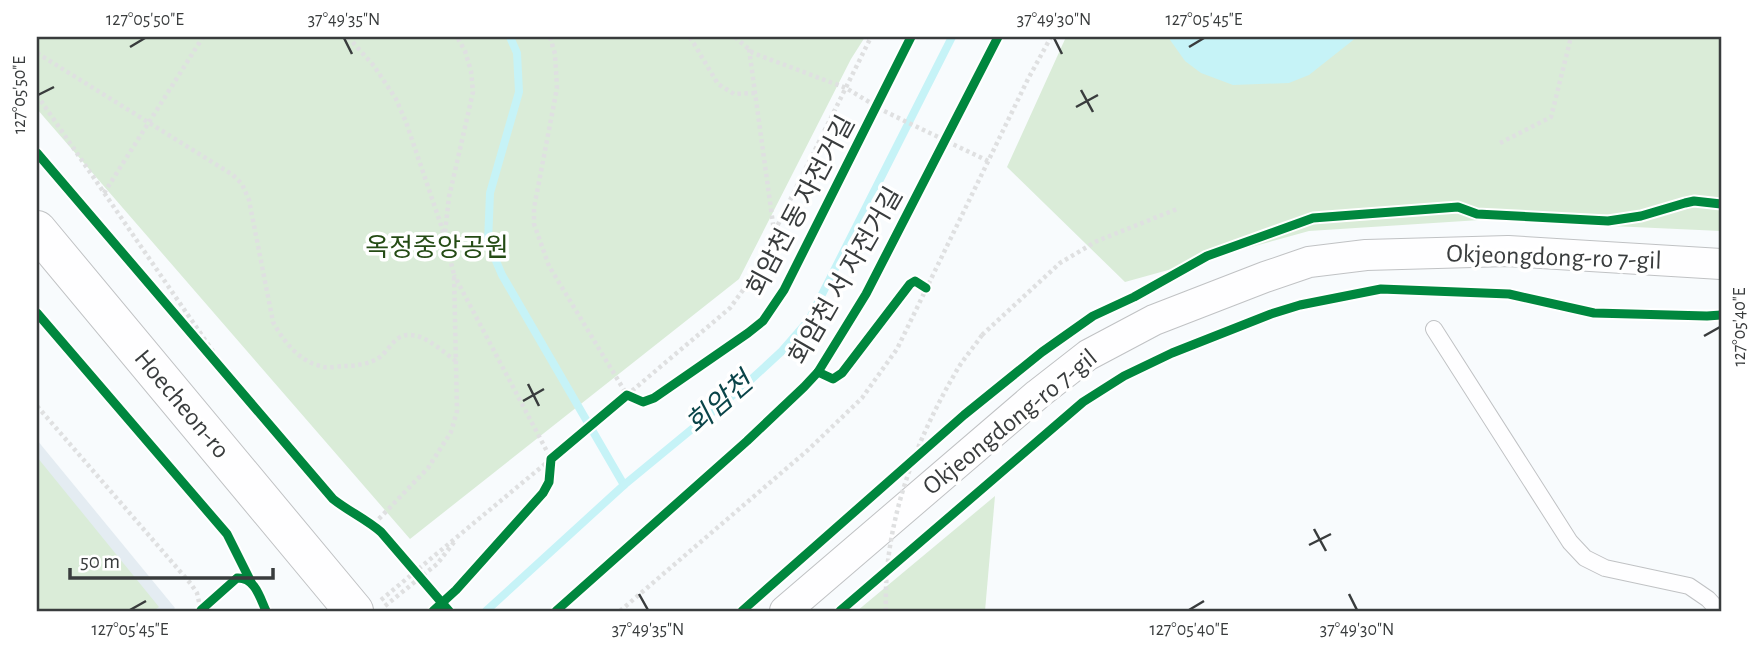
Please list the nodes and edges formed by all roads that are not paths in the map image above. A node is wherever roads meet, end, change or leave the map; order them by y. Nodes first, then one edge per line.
1 (37, 230) edge
2 (1721, 264) edge
3 (1434, 329) dead end
4 (367, 607) edge
5 (785, 611) edge
6 (1720, 611) edge

1 - 4 main road, Hoecheon-ro
2 - 5 street, Okjeongdong-ro 7-gil
3 - 6 lane

